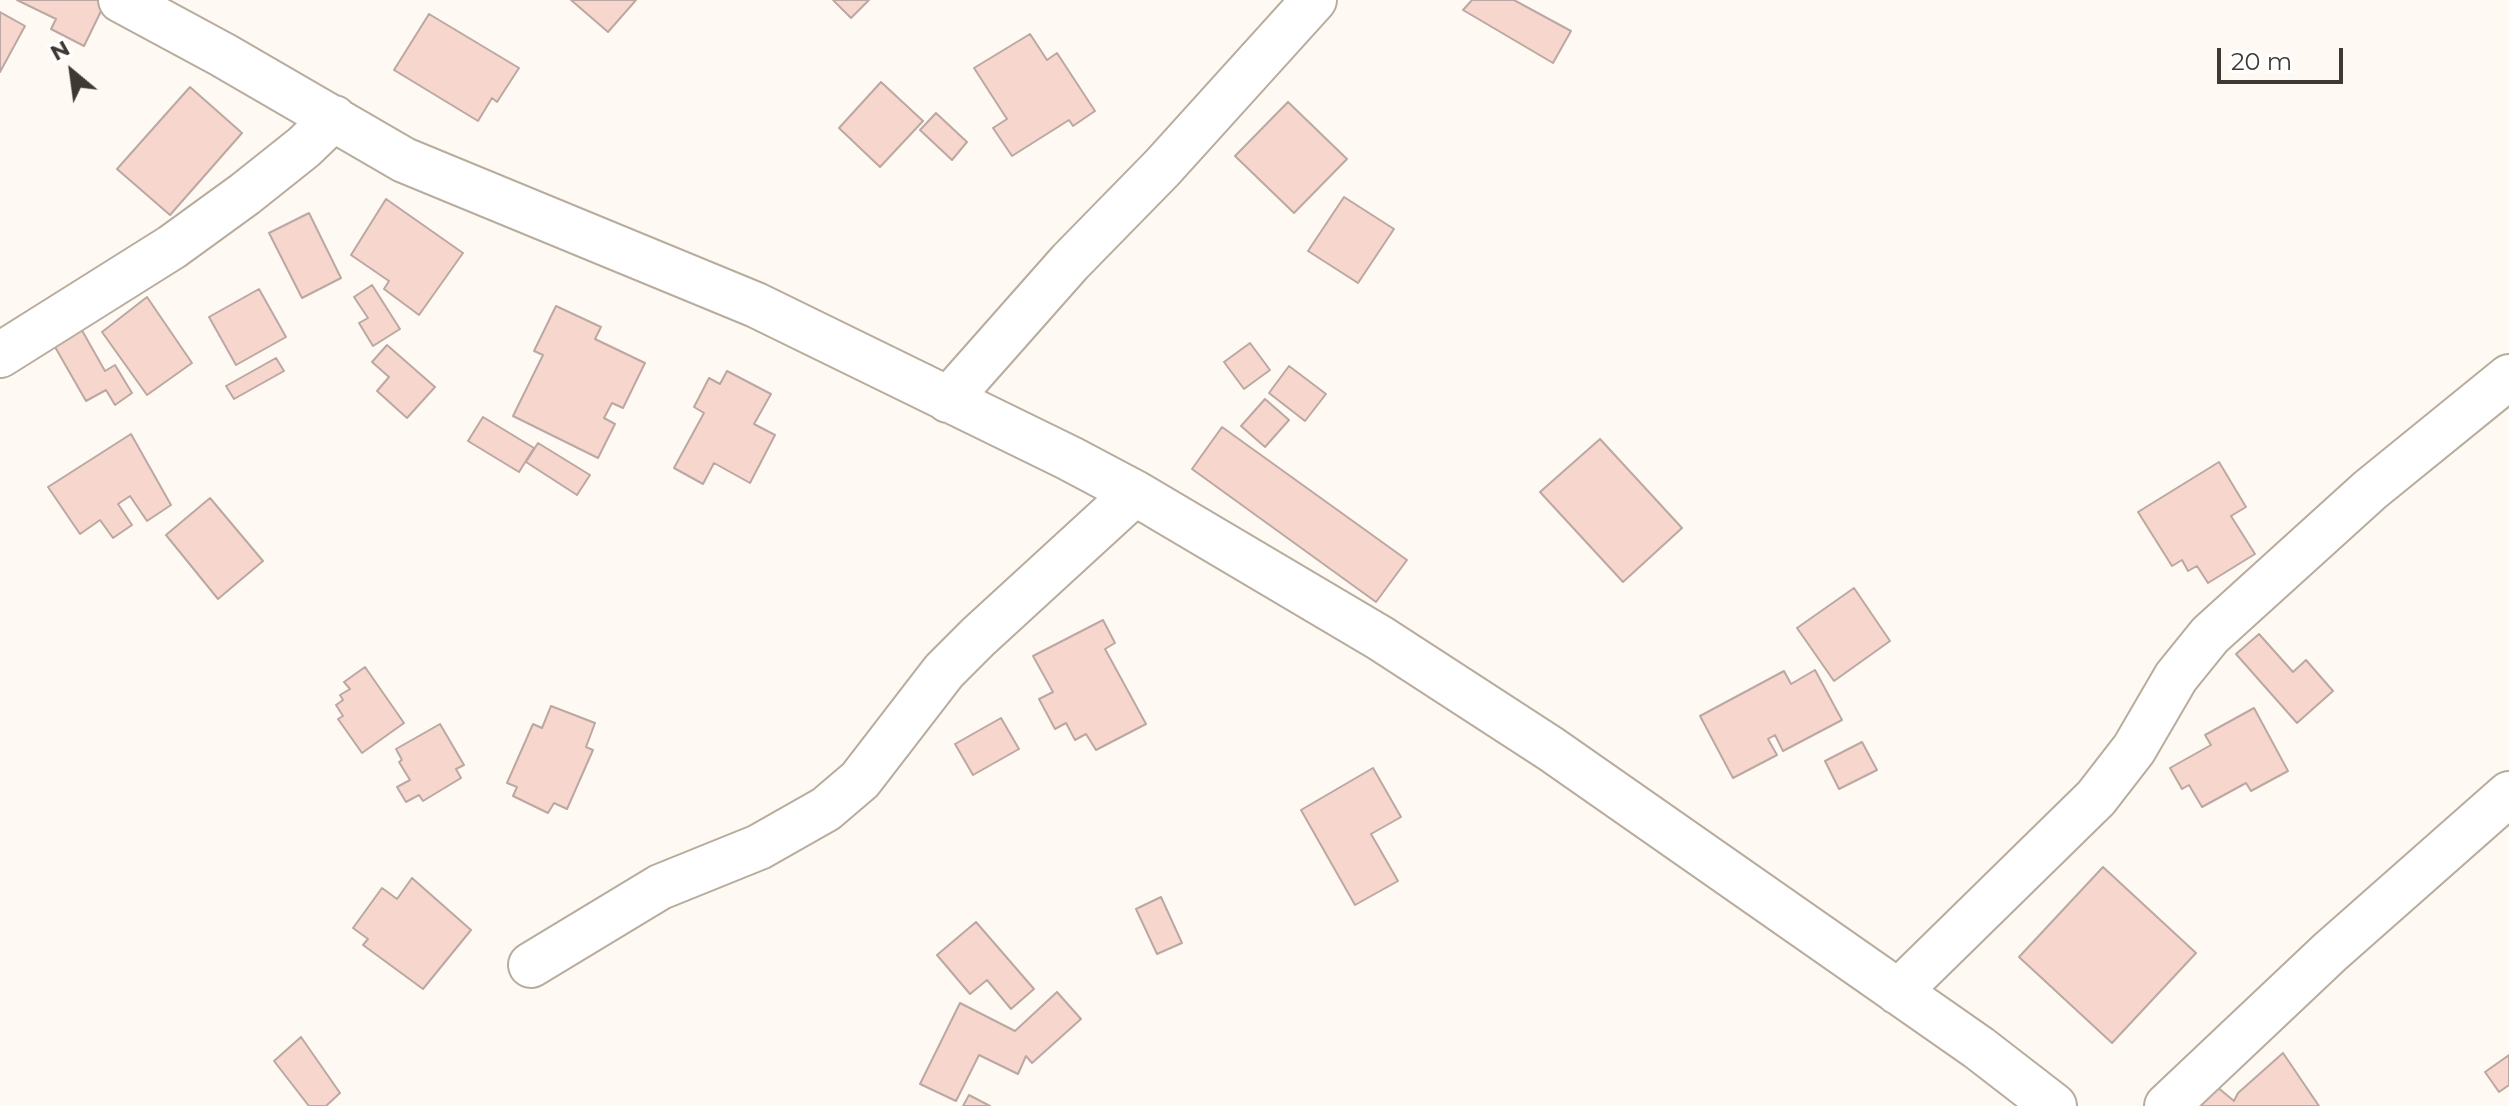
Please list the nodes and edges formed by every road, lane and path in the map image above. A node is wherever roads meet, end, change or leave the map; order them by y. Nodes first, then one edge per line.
1 (121, 0) edge
2 (1314, 0) edge
3 (334, 118) junction
4 (0, 355) edge
5 (2509, 377) edge
6 (948, 400) junction
7 (1135, 493) junction
8 (2509, 794) edge
9 (531, 965) dead end
10 (1898, 992) junction
11 (2054, 1106) edge
12 (2167, 1106) edge

1 - 3 street
2 - 6 street
3 - 4 street
3 - 6 street
5 - 10 street
6 - 7 street
7 - 9 street
7 - 10 street
8 - 12 street
10 - 11 street

